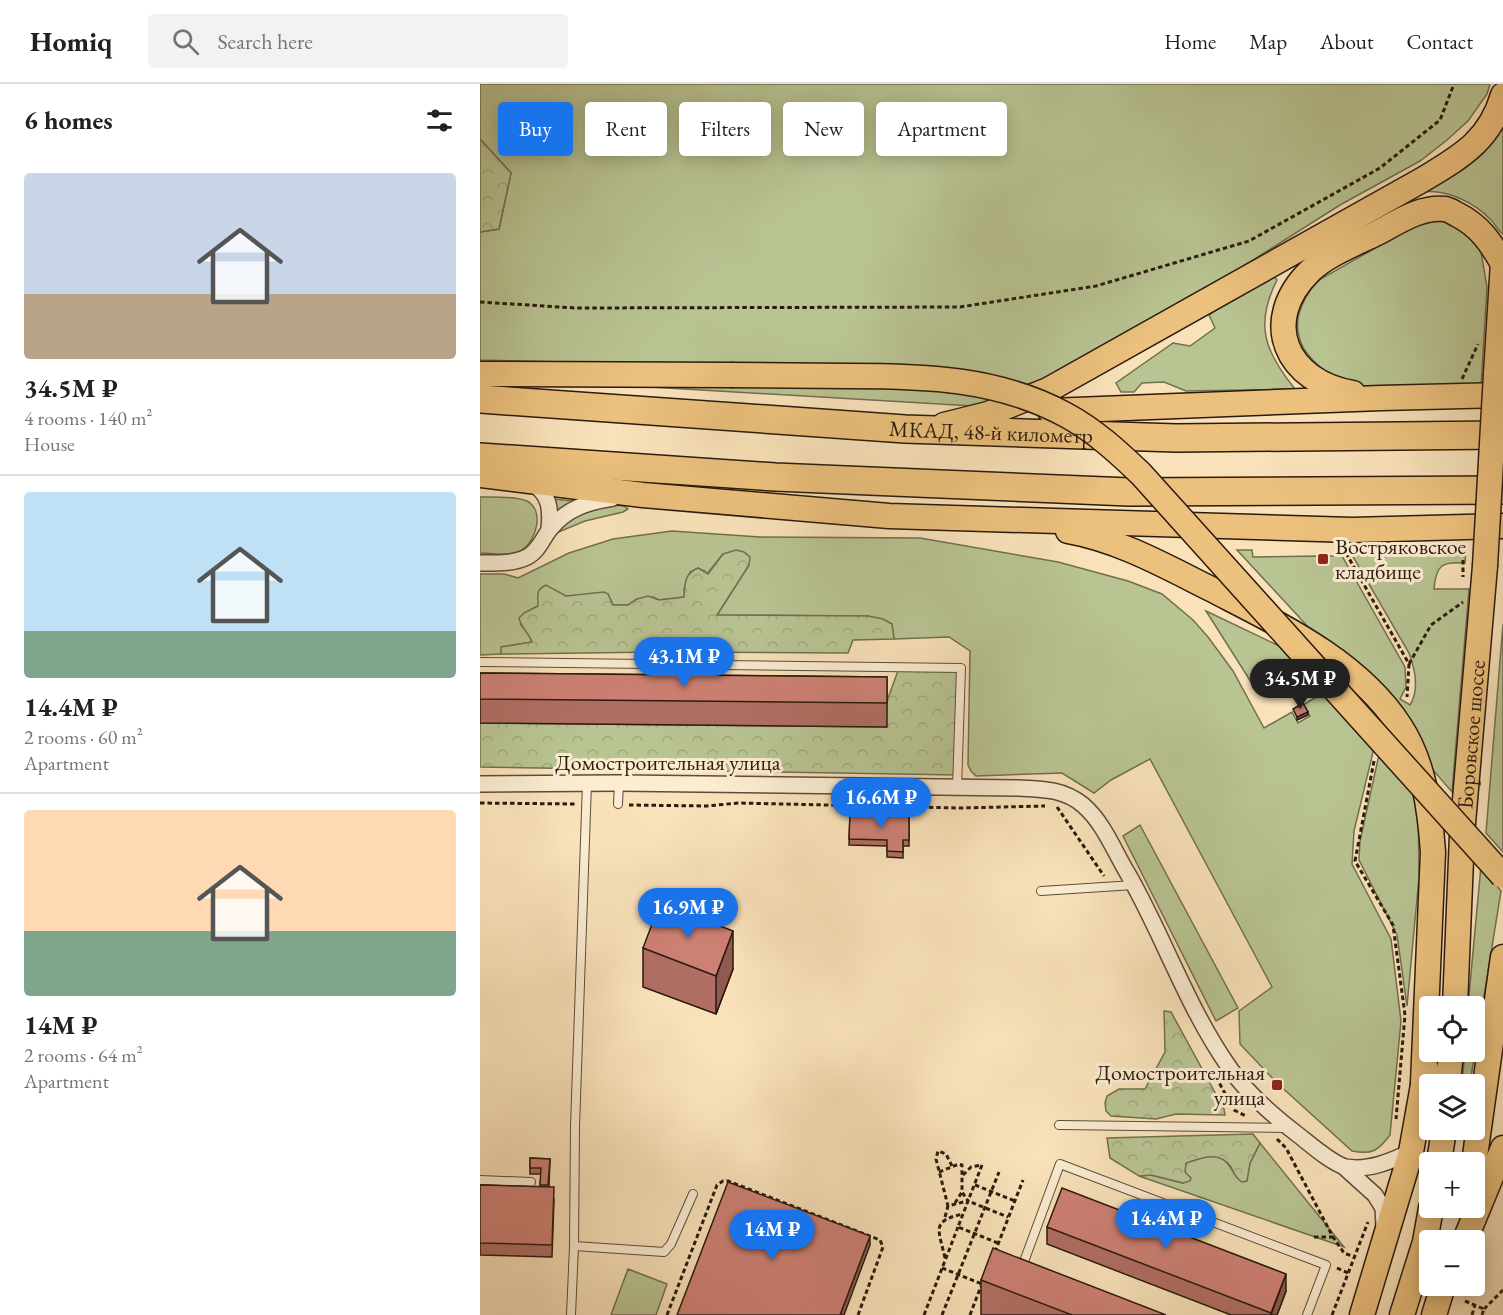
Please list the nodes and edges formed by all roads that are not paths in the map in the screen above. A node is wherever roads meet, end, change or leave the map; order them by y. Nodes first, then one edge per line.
1 (1503, 95) edge
2 (1503, 263) edge
3 (480, 374) edge
4 (1500, 384) edge
5 (1381, 398) junction
6 (480, 399) edge
7 (988, 414) junction
8 (905, 429) junction
9 (1503, 435) edge
10 (480, 457) edge
11 (480, 475) edge
12 (526, 480) junction
13 (1503, 490) edge
14 (643, 495) junction
15 (1006, 521) junction
16 (1503, 526) edge
17 (549, 529) junction
18 (480, 563) edge
19 (480, 662) edge
20 (587, 783) junction
21 (619, 783) junction
22 (480, 784) edge
23 (957, 788) junction
24 (618, 804) road end
25 (1503, 876) edge
26 (1134, 885) junction
27 (1041, 891) dead end
28 (1459, 897) junction
29 (1503, 957) edge
30 (1440, 996) edge
31 (1455, 996) edge
32 (1423, 1074) edge
33 (1419, 1108) edge
34 (1059, 1125) dead end
35 (1289, 1128) junction
36 (1503, 1148) edge
37 (1412, 1152) junction
38 (1476, 1152) edge
39 (1344, 1167) junction
40 (480, 1180) edge
41 (531, 1182) dead end
42 (693, 1194) dead end
43 (1429, 1218) edge
44 (1469, 1230) edge
45 (1384, 1242) junction
46 (574, 1246) junction
47 (1026, 1274) edge
48 (571, 1315) edge
49 (1307, 1315) edge
50 (1362, 1315) edge
51 (1402, 1315) edge

1 - 7 main road
2 - 4 main road
2 - 5 main road
3 - 25 main road, bridge
4 - 5 main road
4 - 28 main road, Боровское шоссе, bridge
5 - 7 main road
6 - 8 highway, МКАД, 48-й километр
7 - 8 main road
8 - 9 highway, МКАД, 48-й километр
10 - 13 highway
11 - 12 main road
12 - 14 main road
12 - 17 street
14 - 15 main road
14 - 17 street
15 - 16 main road
15 - 32 main road
17 - 18 street
19 - 23 lane
20 - 21 street, Домостроительная улица
20 - 22 street, Домостроительная улица
20 - 46 lane
21 - 23 street, Домостроительная улица
21 - 24 lane
23 - 26 street, Домостроительная улица
26 - 27 lane
26 - 35 street, Домостроительная улица
28 - 30 main road
28 - 31 main road, Боровское шоссе
29 - 38 main road
33 - 37 main road
34 - 35 lane
35 - 39 street, Домостроительная улица
36 - 44 main road
37 - 39 street
37 - 45 main road
39 - 45 street, Домостроительная улица
40 - 41 lane
42 - 46 lane
43 - 51 main road
45 - 50 main road
46 - 48 lane
47 - 49 lane

